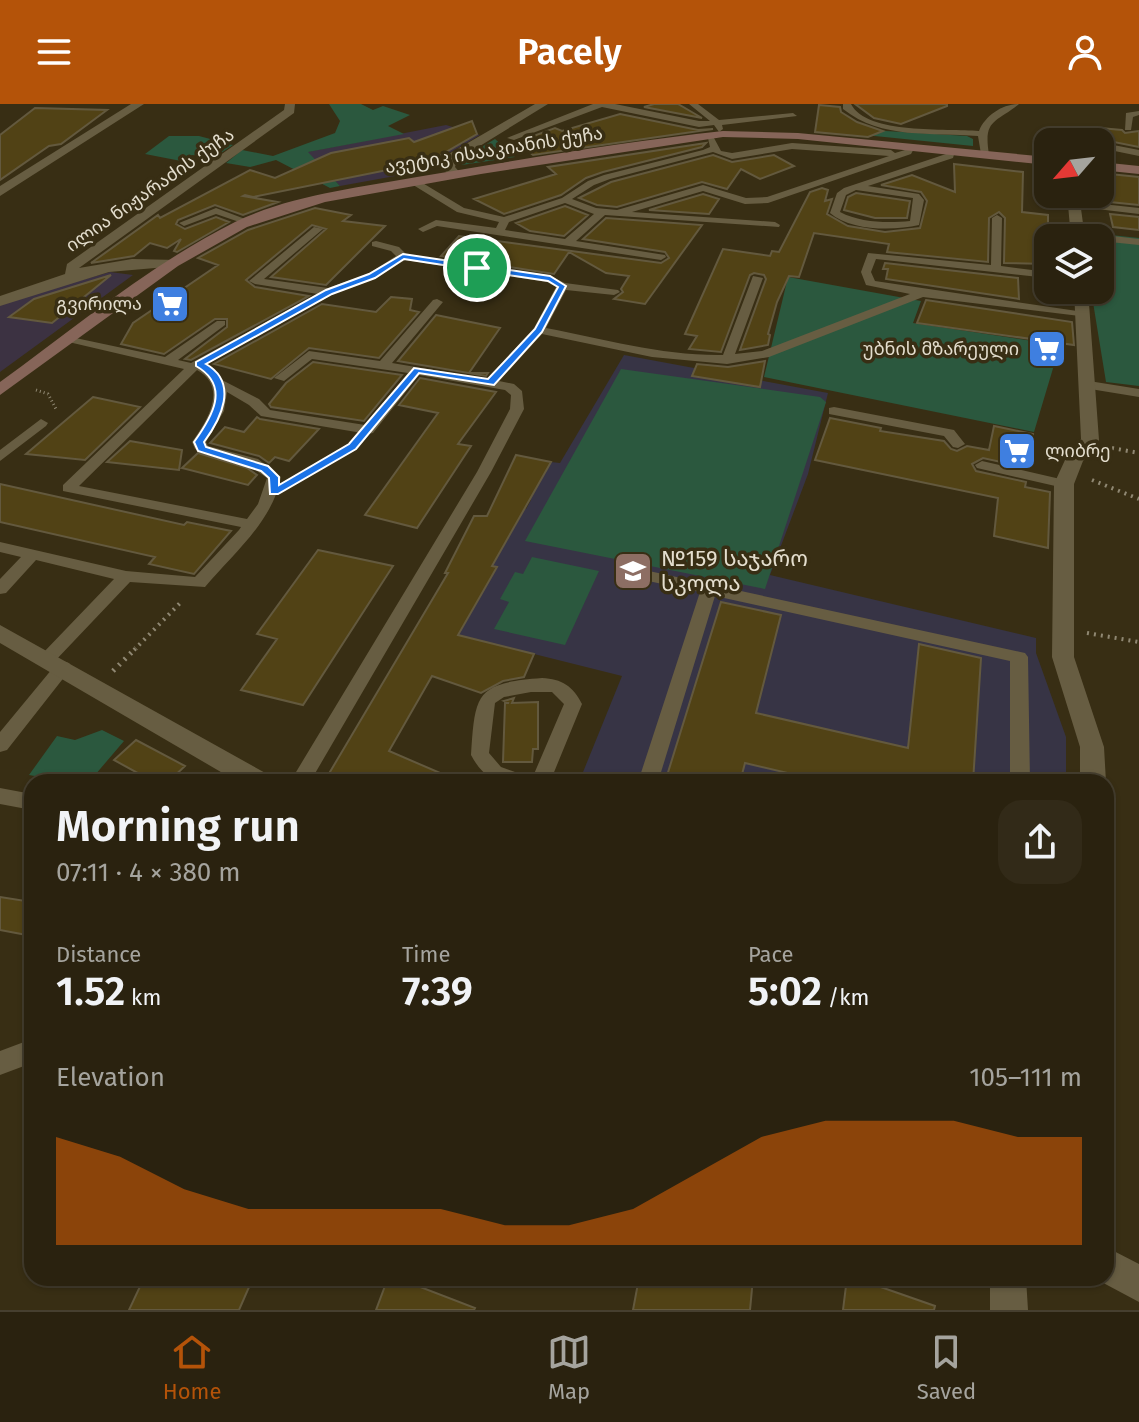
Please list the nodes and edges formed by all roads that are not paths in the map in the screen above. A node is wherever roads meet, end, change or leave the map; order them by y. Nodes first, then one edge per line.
1 (139, 104) edge
2 (290, 104) edge
3 (543, 104) edge
4 (693, 104) edge
5 (791, 104) edge
6 (847, 104) edge
7 (1015, 104) edge
8 (1139, 113) edge
9 (793, 116) junction
10 (720, 128) junction
11 (1128, 128) dead end
12 (980, 134) junction
13 (706, 135) junction
14 (798, 136) junction
15 (511, 138) dead end
16 (715, 148) junction
17 (1114, 148) edge
18 (908, 150) junction
19 (951, 151) junction
20 (1139, 153) edge
21 (985, 154) junction
22 (1034, 159) edge
23 (1114, 167) edge
24 (1139, 170) edge
25 (455, 174) junction
26 (413, 181) junction
27 (854, 187) junction
28 (0, 192) edge
29 (565, 200) junction
30 (1114, 206) edge
31 (1139, 211) edge
32 (602, 212) junction
33 (617, 213) junction
34 (997, 218) dead end
35 (505, 220) junction
36 (248, 222) junction
37 (184, 223) dead end
38 (775, 225) dead end
39 (318, 229) dead end
40 (423, 229) dead end
41 (499, 232) junction
42 (1114, 240) edge
43 (568, 242) junction
44 (1139, 242) edge
45 (376, 244) dead end
46 (403, 257) junction
47 (661, 257) dead end
48 (173, 263) junction
49 (996, 269) junction
50 (1034, 273) edge
51 (73, 277) junction
52 (757, 278) dead end
53 (562, 286) junction
54 (329, 292) junction
55 (614, 292) dead end
56 (922, 293) junction
57 (0, 301) edge
58 (437, 302) dead end
59 (1083, 304) edge
60 (1084, 315) junction
61 (221, 323) dead end
62 (539, 330) junction
63 (66, 340) junction
64 (727, 360) junction
65 (167, 362) junction
66 (196, 365) junction
67 (384, 365) junction
68 (417, 370) junction
69 (280, 378) dead end
70 (219, 383) junction
71 (490, 383) junction
72 (1089, 385) junction
73 (0, 390) edge
74 (1139, 393) edge
75 (834, 411) dead end
76 (41, 423) dead end
77 (958, 444) dead end
78 (0, 457) edge
79 (982, 465) dead end
80 (1067, 477) junction
81 (249, 524) junction
82 (0, 547) edge
83 (33, 554) junction
84 (626, 571) dead end
85 (126, 576) junction
86 (0, 589) edge
87 (709, 589) junction
88 (0, 633) edge
89 (56, 663) junction
90 (0, 745) edge
91 (245, 774) edge
92 (305, 774) edge
93 (497, 774) edge
94 (543, 774) edge
95 (651, 774) edge
96 (1020, 774) edge
97 (1093, 774) edge
98 (0, 796) edge
99 (24, 800) edge
100 (24, 1054) edge
101 (0, 1063) edge
102 (1114, 1270) edge
103 (1139, 1284) edge
104 (1008, 1286) edge
105 (1009, 1310) edge

1 - 28 street
2 - 51 street, ილია ნიჟარაძის ქუჩა
3 - 25 street
4 - 10 lane
5 - 9 lane
6 - 12 lane
7 - 12 lane
8 - 11 lane
9 - 10 lane
9 - 14 lane
10 - 13 main road, ავეტიკ ისააკიანის ქუჩა
10 - 14 main road, ავეტიკ ისააკიანის ქუჩა
10 - 15 lane
12 - 21 lane
13 - 16 lane
13 - 25 main road, ავეტიკ ისააკიანის ქუჩა
14 - 18 main road, ავეტიკ ისააკიანის ქუჩა
16 - 18 lane
16 - 29 lane
17 - 20 lane
18 - 19 main road, ავეტიკ ისააკიანის ქუჩა
18 - 33 lane
19 - 21 main road, ავეტიკ ისააკიანის ქუჩა
19 - 27 lane
21 - 22 main road, ავეტიკ ისააკიანის ქუჩა
23 - 24 main road
25 - 26 main road, ავეტიკ ისააკიანის ქუჩა
26 - 35 lane
26 - 36 main road, ავეტიკ ისააკიანის ქუჩა
27 - 27 lane
29 - 32 lane
29 - 35 lane
30 - 31 lane
32 - 33 lane
32 - 43 lane
33 - 38 lane
34 - 49 lane
35 - 41 lane
36 - 37 lane
36 - 48 main road, ავეტიკ ისააკიანის ქუჩა
39 - 54 lane
40 - 41 lane
41 - 43 lane
42 - 44 lane
43 - 47 lane
45 - 46 lane
46 - 53 lane
46 - 54 lane
48 - 51 street
48 - 63 main road, ავეტიკ ისააკიანის ქუჩა
49 - 50 lane
49 - 56 lane
51 - 57 street
52 - 64 lane
53 - 55 lane
53 - 62 lane
54 - 66 lane
56 - 60 lane
56 - 64 lane
58 - 67 lane
59 - 60 street
60 - 72 street
61 - 65 lane
62 - 64 lane
62 - 71 lane
63 - 65 lane
63 - 73 main road, ავეტიკ ისააკიანის ქუჩა
65 - 66 lane
66 - 70 lane
66 - 81 lane
67 - 68 lane
67 - 69 lane
68 - 70 lane
68 - 71 lane
70 - 81 lane
71 - 92 lane
72 - 74 lane
72 - 80 street
75 - 77 lane
76 - 78 lane
79 - 80 lane
80 - 97 street
81 - 85 lane
82 - 83 lane
83 - 85 lane
83 - 86 lane
84 - 87 lane
85 - 89 lane
87 - 95 lane
87 - 96 lane
88 - 89 street
89 - 90 lane
89 - 91 street
93 - 94 lane
98 - 99 lane
100 - 101 lane
102 - 103 street
104 - 105 street

